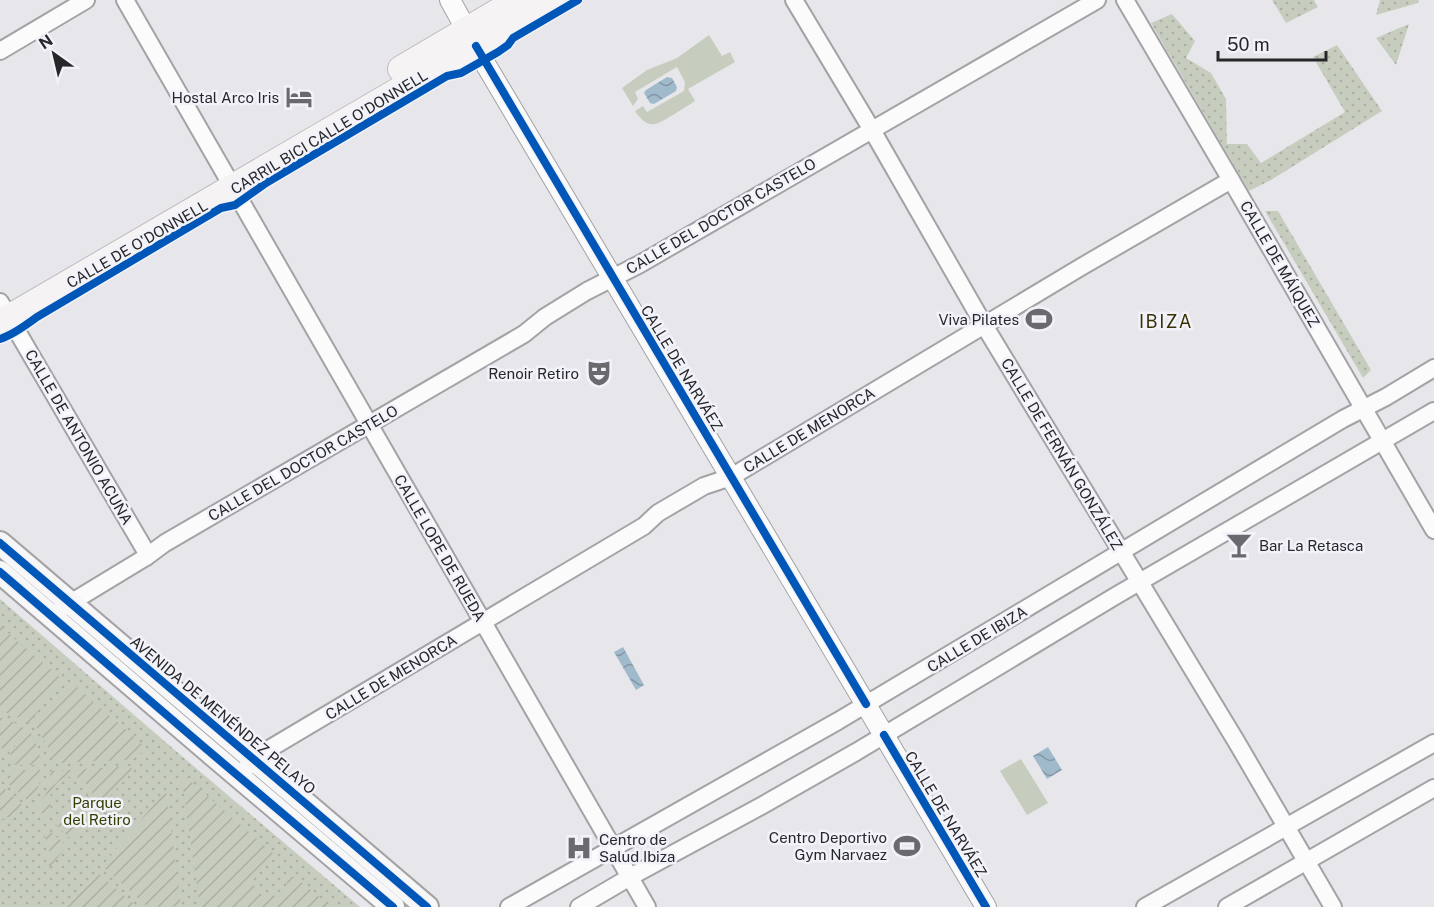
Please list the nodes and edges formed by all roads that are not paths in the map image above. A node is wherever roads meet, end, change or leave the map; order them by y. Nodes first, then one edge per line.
1 (86, 0) edge
2 (125, 0) edge
3 (450, 0) edge
4 (518, 0) edge
5 (554, 0) edge
6 (794, 0) edge
7 (1097, 0) edge
8 (1125, 0) edge
9 (471, 38) junction
10 (0, 51) edge
11 (872, 130) junction
12 (1231, 180) junction
13 (228, 181) junction
14 (613, 278) junction
15 (2, 311) edge
16 (984, 325) junction
17 (1434, 368) edge
18 (1363, 408) junction
19 (1434, 411) edge
20 (369, 424) junction
21 (1383, 442) junction
22 (731, 477) junction
23 (1434, 530) edge
24 (0, 543) edge
25 (1121, 553) junction
26 (146, 557) junction
27 (0, 570) edge
28 (1139, 582) junction
29 (71, 603) junction
30 (483, 623) junction
31 (866, 704) junction
32 (884, 735) junction
33 (1434, 743) edge
34 (254, 758) junction
35 (243, 780) junction
36 (1434, 788) edge
37 (1287, 828) junction
38 (613, 847) junction
39 (1306, 862) junction
40 (630, 878) junction
41 (514, 905) edge
42 (393, 907) edge
43 (427, 907) edge
44 (579, 907) edge
45 (647, 907) edge
46 (986, 907) edge
47 (1145, 907) edge
48 (1227, 907) edge
49 (1333, 907) edge

1 - 10 street
2 - 13 street, CALLE LOPE DE RUEDA
3 - 9 street, CALLE DE NARVÁEZ
4 - 9 main road, CALLE DE O'DONNELL
5 - 9 main road, CALLE DE O'DONNELL
6 - 11 street, CALLE DE FERNÁN GONZÁLEZ
7 - 11 street, CALLE DEL DOCTOR CASTELO
8 - 12 street, CALLE DE MÁIQUEZ
9 - 13 main road, CALLE DE O'DONNELL
9 - 14 street, CALLE DE NARVÁEZ
11 - 14 street, CALLE DEL DOCTOR CASTELO
11 - 16 street, CALLE DE FERNÁN GONZÁLEZ
12 - 16 street, CALLE DE MENORCA
12 - 18 street, CALLE DE MÁIQUEZ
13 - 15 main road, CALLE DE O'DONNELL
13 - 20 street, CALLE LOPE DE RUEDA
14 - 20 street, CALLE DEL DOCTOR CASTELO
14 - 22 street, CALLE DE NARVÁEZ
15 - 26 street, CALLE DE ANTONIO ACUÑA
16 - 22 street, CALLE DE MENORCA
16 - 25 street, CALLE DE FERNÁN GONZÁLEZ
17 - 18 street, CALLE DE IBIZA
18 - 21 street, CALLE DE MÁIQUEZ
18 - 25 street, CALLE DE IBIZA
19 - 21 street
20 - 26 street, CALLE DEL DOCTOR CASTELO
20 - 30 street, CALLE LOPE DE RUEDA
21 - 23 street, CALLE DE MÁIQUEZ
21 - 28 street
22 - 30 street, CALLE DE MENORCA
22 - 31 street, CALLE DE NARVÁEZ
24 - 29 main road, AVENIDA DE MENÉNDEZ PELAYO
25 - 28 street, CALLE DE FERNÁN GONZÁLEZ
25 - 31 street, CALLE DE IBIZA
26 - 29 street, CALLE DEL DOCTOR CASTELO
27 - 29 street
27 - 35 main road
28 - 32 street
28 - 37 street, CALLE DE FERNÁN GONZÁLEZ
29 - 34 main road, AVENIDA DE MENÉNDEZ PELAYO
30 - 34 street, CALLE DE MENORCA
30 - 38 street, CALLE LOPE DE RUEDA
31 - 32 street, CALLE DE NARVÁEZ
31 - 38 street, CALLE DE IBIZA
32 - 40 street
32 - 46 street, CALLE DE NARVÁEZ
33 - 37 street
34 - 35 street
34 - 43 main road, AVENIDA DE MENÉNDEZ PELAYO
35 - 42 main road
36 - 39 street
37 - 39 street, CALLE DE FERNÁN GONZÁLEZ
37 - 47 street
38 - 40 street, CALLE LOPE DE RUEDA
38 - 41 street, CALLE DE IBIZA
39 - 48 street
39 - 49 street, CALLE DE FERNÁN GONZÁLEZ
40 - 44 street
40 - 45 street, CALLE LOPE DE RUEDA

